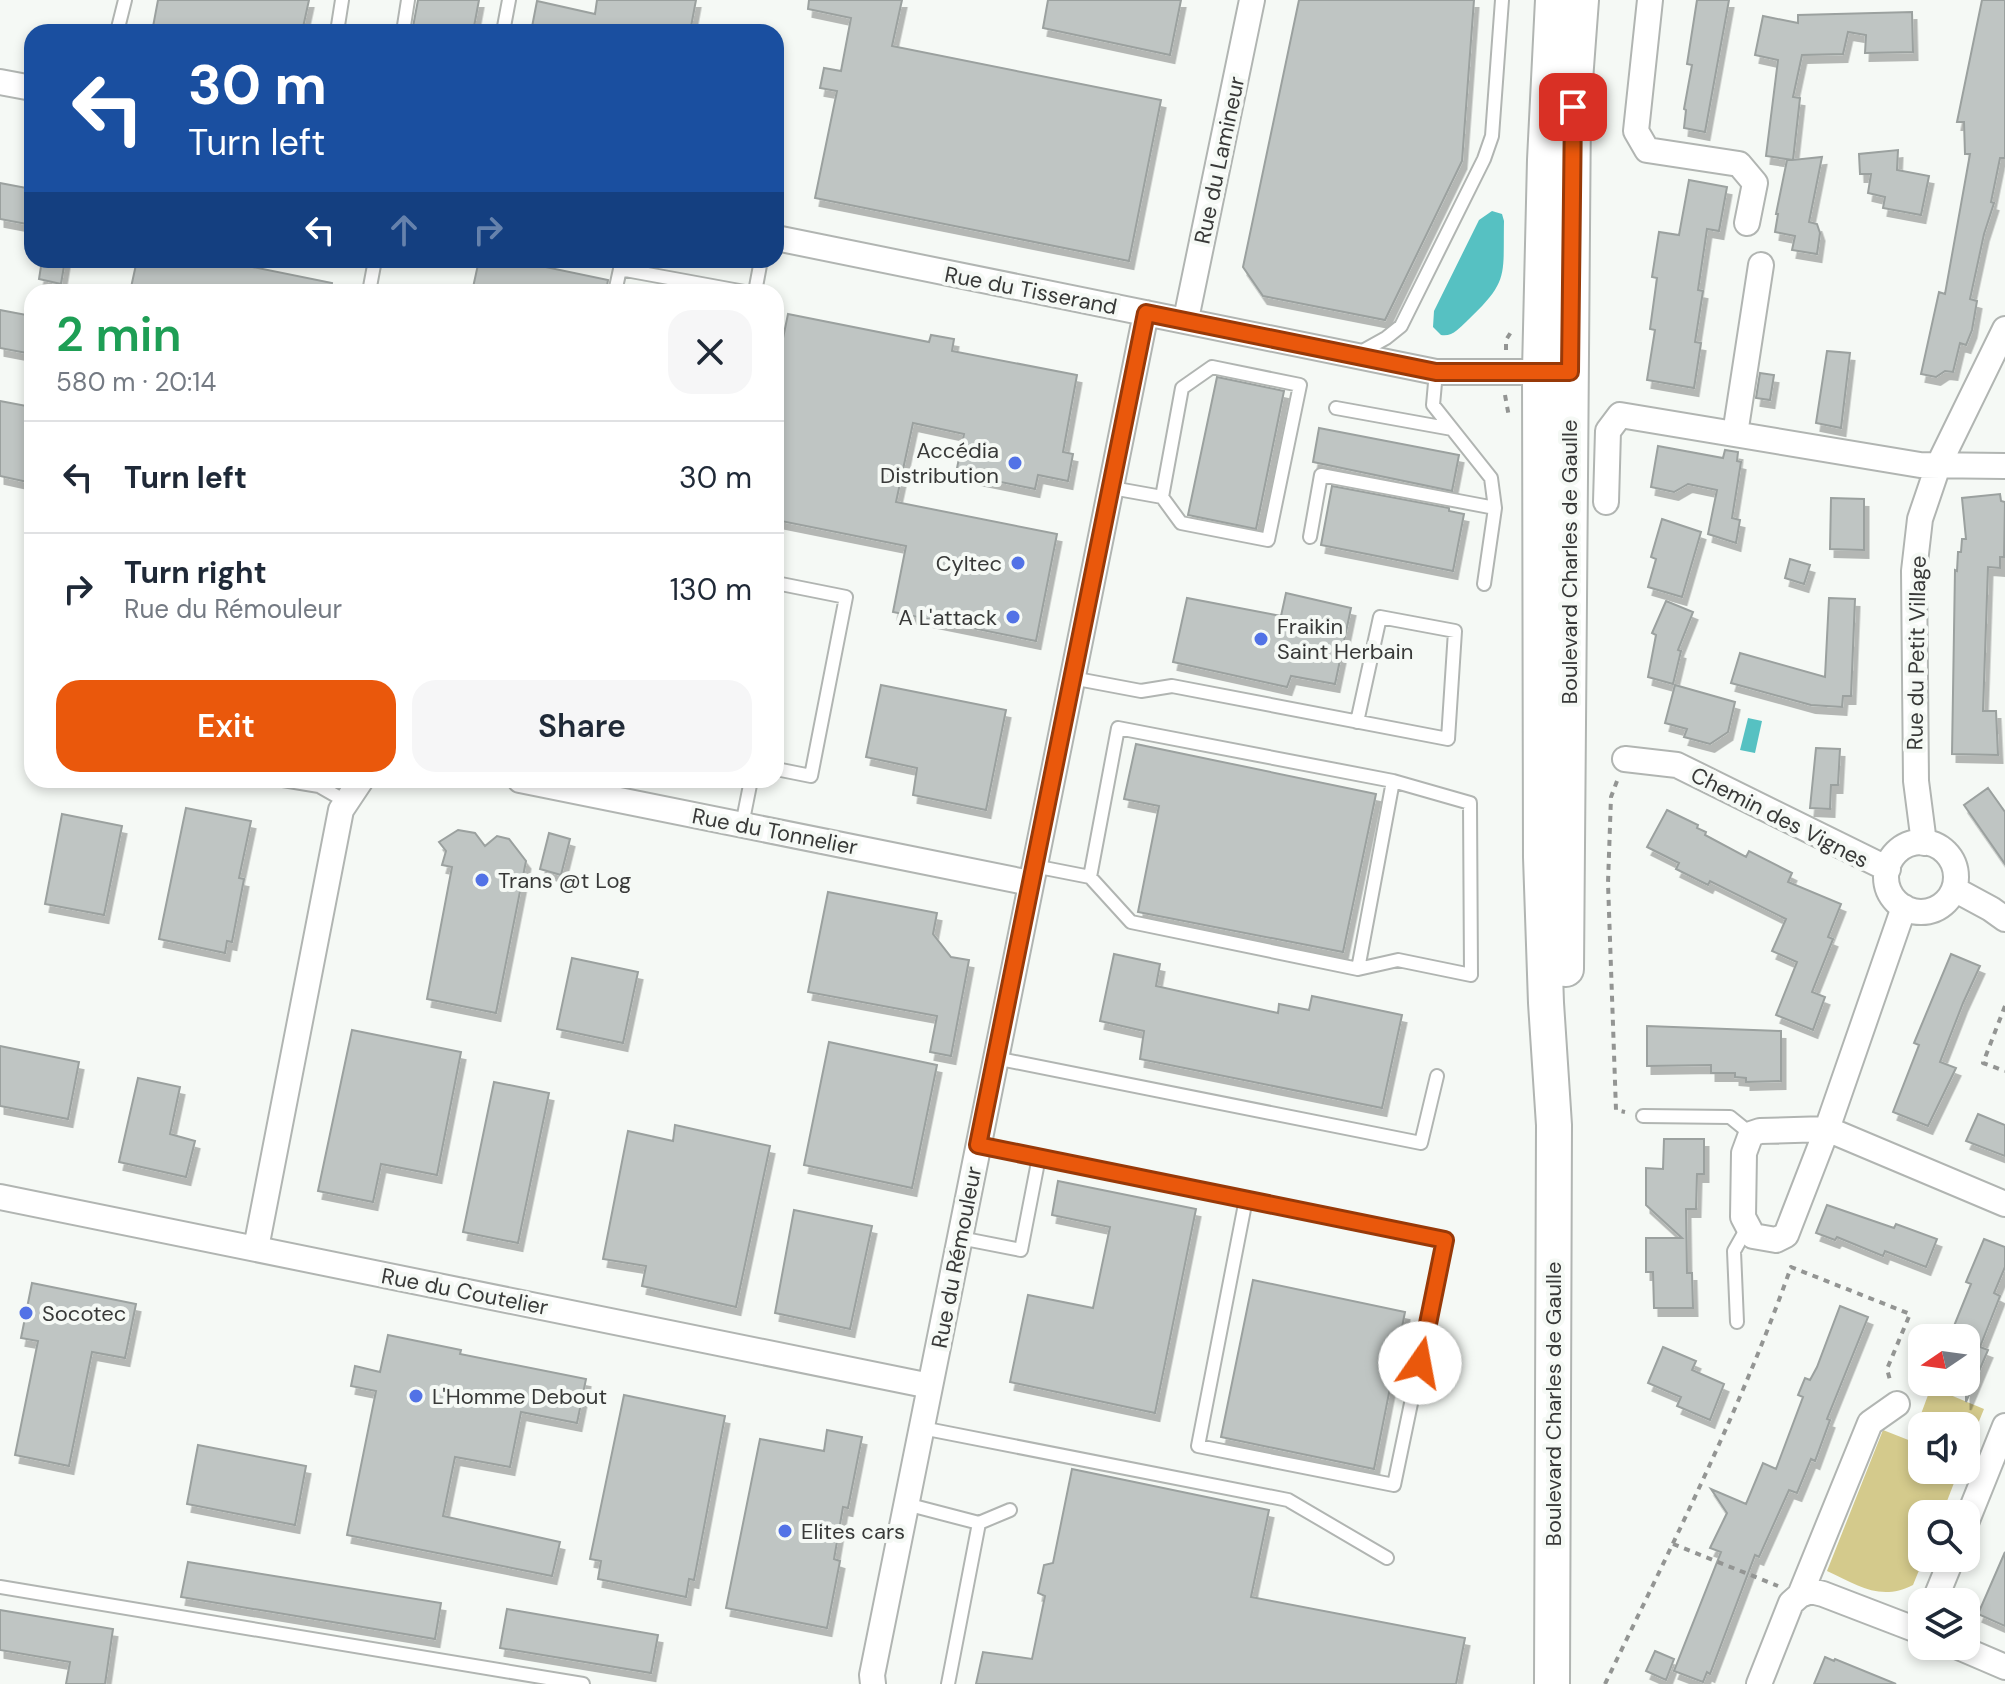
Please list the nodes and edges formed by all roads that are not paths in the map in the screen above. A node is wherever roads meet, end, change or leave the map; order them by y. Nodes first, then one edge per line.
1 (125, 0) edge
2 (342, 0) edge
3 (408, 0) edge
4 (509, 0) edge
5 (1252, 0) edge
6 (1502, 0) edge
7 (1553, 0) edge
8 (1581, 0) edge
9 (1650, 0) edge
10 (119, 24) edge
11 (338, 24) edge
12 (404, 24) edge
13 (504, 24) edge
14 (0, 82) edge
15 (24, 86) edge
16 (1747, 223) dead end
17 (784, 240) edge
18 (1761, 265) dead end
19 (635, 268) edge
20 (708, 284) edge
21 (1146, 313) junction
22 (1186, 319) junction
23 (2005, 329) edge
24 (1355, 355) junction
25 (1436, 372) junction
26 (1555, 372) junction
27 (1336, 408) dead end
28 (1452, 429) junction
29 (1735, 434) junction
30 (1938, 466) junction
31 (2005, 466) edge
32 (1112, 488) junction
33 (1162, 497) junction
34 (1606, 502) dead end
35 (1495, 508) junction
36 (1310, 537) dead end
37 (1484, 584) dead end
38 (784, 585) edge
39 (1072, 678) junction
40 (1357, 722) junction
41 (1625, 759) road end
42 (784, 771) edge
43 (1393, 781) junction
44 (322, 788) edge
45 (356, 788) edge
46 (559, 788) edge
47 (749, 788) edge
48 (347, 802) junction
49 (742, 825) junction
50 (1924, 843) junction
51 (1888, 869) junction
52 (1032, 874) junction
53 (1090, 877) junction
54 (1954, 889) junction
55 (1904, 907) junction
56 (2005, 919) edge
57 (1358, 969) junction
58 (995, 1058) junction
59 (1437, 1076) dead end
60 (1643, 1116) road end
61 (1827, 1129) junction
62 (1751, 1134) junction
63 (978, 1145) junction
64 (1039, 1157) junction
65 (0, 1197) edge
66 (1246, 1199) junction
67 (2005, 1204) edge
68 (1747, 1228) junction
69 (960, 1238) junction
70 (256, 1248) junction
71 (1737, 1322) dead end
72 (930, 1386) junction
73 (1897, 1404) road end
74 (2005, 1426) edge
75 (922, 1428) junction
76 (1975, 1500) edge
77 (906, 1504) junction
78 (1010, 1510) dead end
79 (979, 1523) junction
80 (1387, 1558) dead end
81 (0, 1587) edge
82 (1800, 1595) junction
83 (1908, 1627) edge
84 (1980, 1656) edge
85 (2005, 1667) edge
86 (485, 1668) junction
87 (483, 1684) edge
88 (583, 1684) edge
89 (873, 1684) edge
90 (948, 1684) edge
91 (1552, 1684) edge
92 (1759, 1684) edge

1 - 10 lane
2 - 11 lane
3 - 12 lane
4 - 13 lane
5 - 22 street, Rue du Lamineur
6 - 24 lane
7 - 26 street, Boulevard Charles de Gaulle
8 - 26 street, Boulevard Charles de Gaulle
9 - 16 street
14 - 15 street
17 - 21 street, Rue du Tisserand
18 - 29 street
19 - 20 lane
21 - 22 street, Rue du Tisserand
21 - 32 street, Rue du Rémouleur
22 - 24 street, Rue du Tisserand
23 - 30 street, Rue du Petit Village
24 - 25 street, Rue du Tisserand
25 - 26 street, Rue du Tisserand
25 - 28 lane
26 - 91 street, Boulevard Charles de Gaulle
27 - 28 lane
28 - 35 lane
29 - 30 street
29 - 34 street
30 - 31 street
30 - 50 street, Rue du Petit Village
32 - 33 lane
32 - 39 street, Rue du Rémouleur
33 - 33 lane
35 - 36 lane
35 - 37 lane
38 - 42 lane
39 - 40 lane
39 - 52 street, Rue du Rémouleur
40 - 40 lane
41 - 51 street, Chemin des Vignes
43 - 53 lane
43 - 57 lane
43 - 57 lane
44 - 48 lane
45 - 48 street
46 - 49 street, Rue du Tonnelier
47 - 49 lane
48 - 70 street
49 - 52 street, Rue du Tonnelier
50 - 51 street
50 - 54 street
51 - 55 street
52 - 53 lane
52 - 58 street, Rue du Rémouleur
53 - 57 lane
54 - 55 street
54 - 56 street
55 - 61 street
58 - 59 lane
58 - 63 street, Rue du Rémouleur
60 - 62 lane
61 - 62 street
61 - 67 street
61 - 68 street
62 - 68 street
63 - 64 lane
63 - 69 street, Rue du Rémouleur
64 - 66 lane
64 - 69 lane
65 - 70 street, Rue du Coutelier
66 - 66 lane
68 - 71 lane
69 - 72 street, Rue du Rémouleur
70 - 72 street, Rue du Coutelier
72 - 75 street, Rue du Rémouleur
73 - 82 street
74 - 76 street
75 - 77 street, Rue du Rémouleur
75 - 80 lane
77 - 79 lane
77 - 89 street, Rue du Rémouleur
78 - 79 lane
79 - 90 lane
81 - 86 lane
82 - 83 street
82 - 92 street
84 - 85 street
86 - 87 lane
86 - 88 lane

